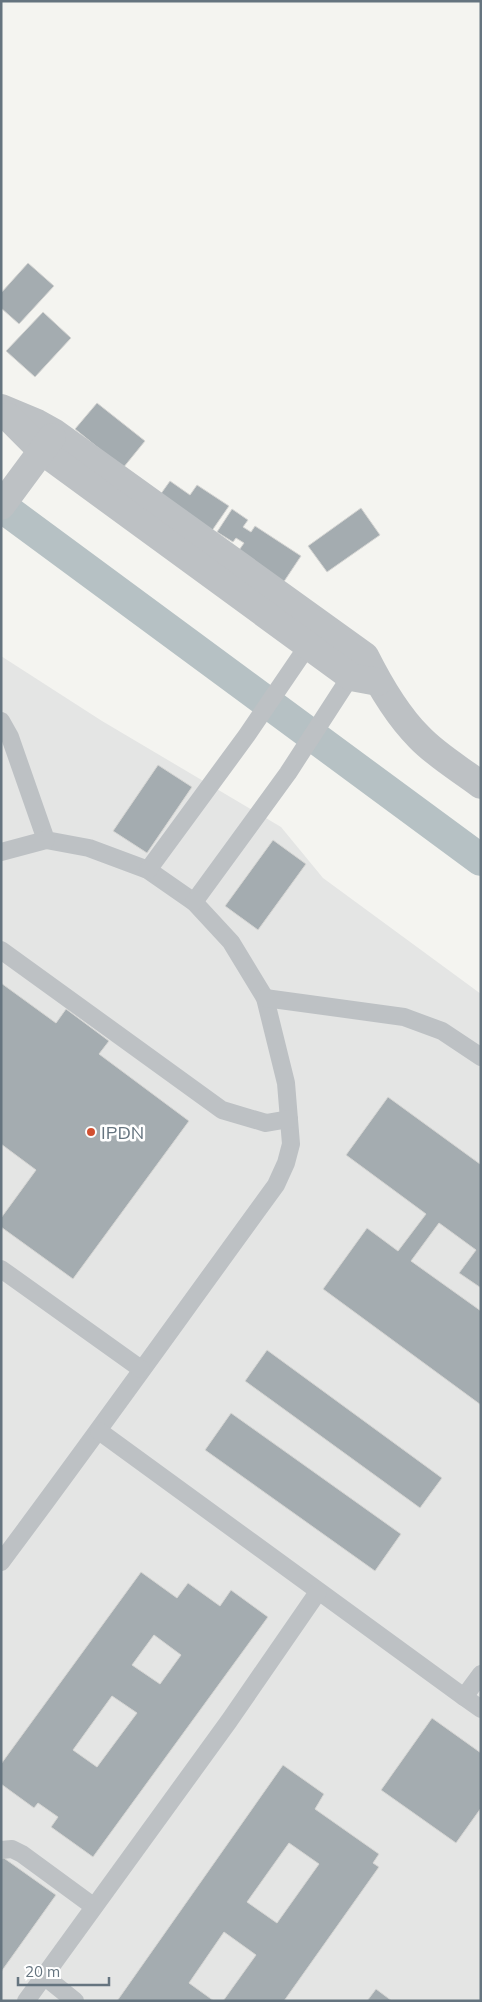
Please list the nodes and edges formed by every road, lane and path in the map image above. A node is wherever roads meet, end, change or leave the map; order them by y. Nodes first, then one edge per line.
1 (1, 409) edge
2 (42, 451) junction
3 (1, 506) edge
4 (310, 643) junction
5 (353, 674) junction
6 (1, 721) edge
7 (481, 785) edge
8 (46, 840) junction
9 (1, 852) edge
10 (148, 870) junction
11 (194, 902) junction
12 (1, 950) edge
13 (265, 998) junction
14 (481, 1057) edge
15 (289, 1119) junction
16 (1, 1269) edge
17 (141, 1369) junction
18 (99, 1432) junction
19 (1, 1562) edge
20 (318, 1592) junction
21 (481, 1674) edge
22 (464, 1697) junction
23 (481, 1709) edge
24 (1, 1850) edge
25 (93, 1906) junction
26 (44, 1976) junction
27 (26, 2001) edge
28 (75, 2001) edge

1 - 2 street
2 - 3 street
2 - 4 street
4 - 5 street
4 - 10 lane
5 - 7 street
5 - 11 lane
6 - 8 lane
8 - 9 lane
8 - 10 lane
10 - 11 lane
11 - 13 lane
12 - 15 lane
13 - 14 lane
13 - 15 lane
15 - 17 lane
16 - 17 lane
17 - 18 lane
18 - 19 lane
18 - 20 lane
20 - 22 lane
20 - 25 lane
21 - 22 lane
22 - 23 lane
24 - 25 lane
25 - 26 lane
26 - 27 lane
26 - 28 lane

